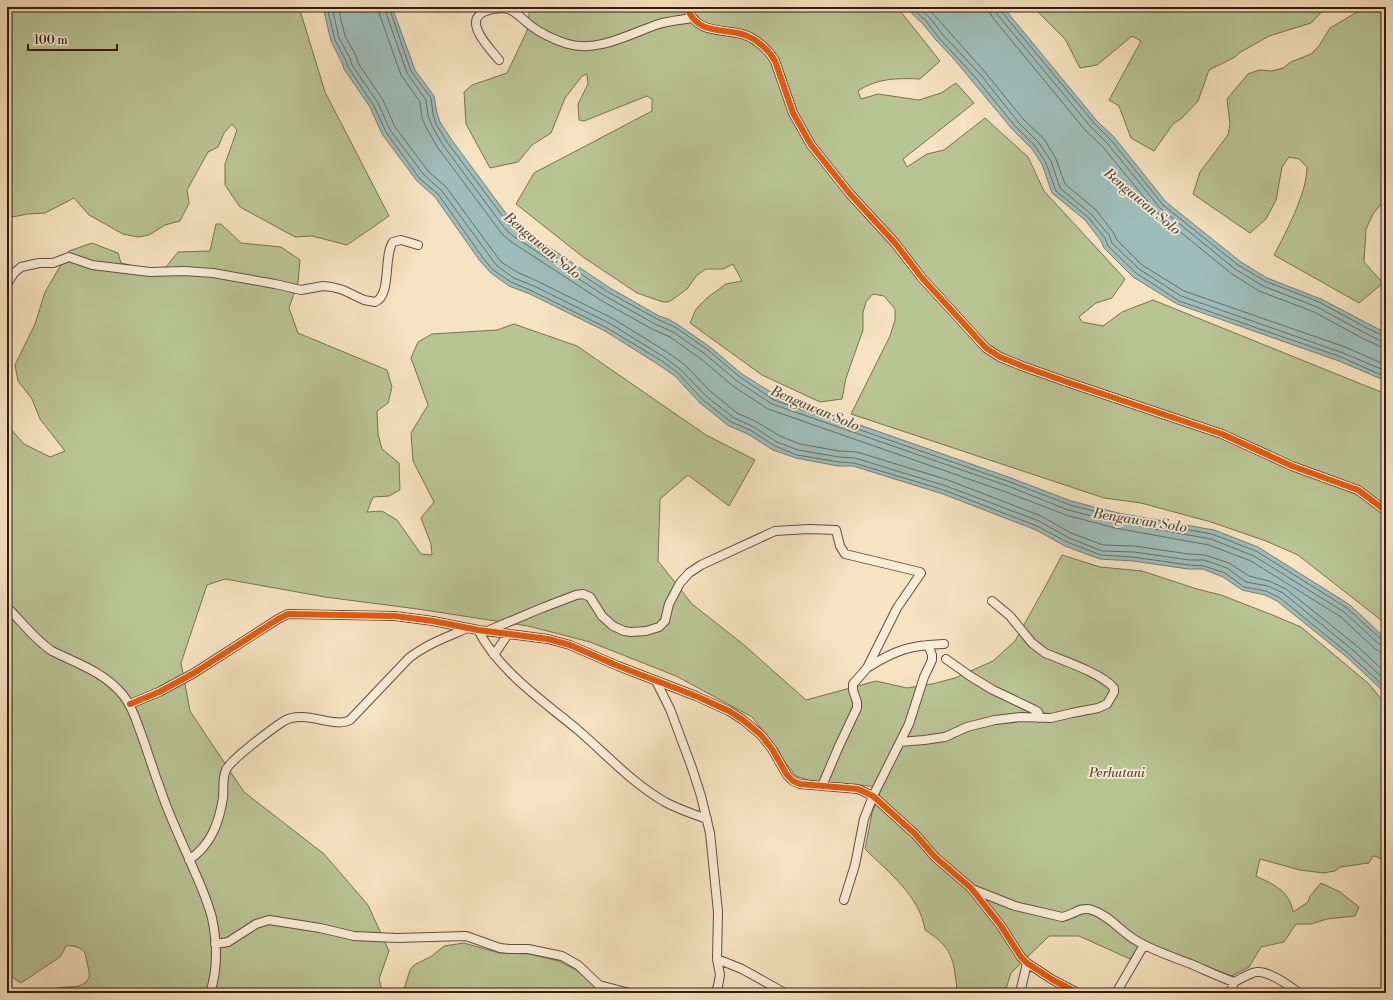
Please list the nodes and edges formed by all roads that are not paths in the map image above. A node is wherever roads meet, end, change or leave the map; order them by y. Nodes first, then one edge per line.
1 (688, 7) edge
2 (692, 18) junction
3 (499, 60) dead end
4 (418, 246) dead end
5 (7, 284) edge
6 (1386, 510) edge
7 (992, 601) dead end
8 (7, 607) edge
9 (468, 628) junction
10 (478, 630) junction
11 (487, 631) junction
12 (508, 634) junction
13 (944, 644) dead end
14 (928, 645) junction
15 (494, 655) junction
16 (946, 659) dead end
17 (867, 668) junction
18 (656, 681) junction
19 (130, 704) junction
20 (1040, 718) junction
21 (900, 742) junction
22 (822, 786) junction
23 (873, 796) junction
24 (707, 818) junction
25 (189, 860) junction
26 (970, 888) junction
27 (844, 900) dead end
28 (215, 944) junction
29 (1144, 945) junction
30 (717, 959) junction
31 (1027, 963) junction
32 (1234, 982) junction
33 (210, 993) edge
34 (630, 993) edge
35 (715, 993) edge
36 (785, 993) edge
37 (1020, 993) edge
38 (1078, 993) edge
39 (1116, 993) edge
40 (1230, 993) edge
41 (1299, 993) edge

1 - 2 street
2 - 3 street
2 - 6 street
4 - 5 street
7 - 20 street
8 - 19 street
9 - 10 street
9 - 19 street
9 - 25 street
10 - 11 street
10 - 15 street
11 - 12 street
11 - 17 street
12 - 15 street
12 - 18 street
13 - 14 street
14 - 17 street
14 - 21 street
15 - 24 street
16 - 20 street
17 - 22 street
18 - 22 street
18 - 24 street
19 - 25 street
20 - 21 street
21 - 23 street
22 - 23 street
23 - 26 street
23 - 27 street
24 - 30 street
25 - 28 street
26 - 29 street
26 - 31 street
28 - 33 street
28 - 34 street
29 - 32 street
29 - 39 street
30 - 35 street
30 - 36 street
31 - 37 street
31 - 38 street
32 - 40 street
32 - 41 street

